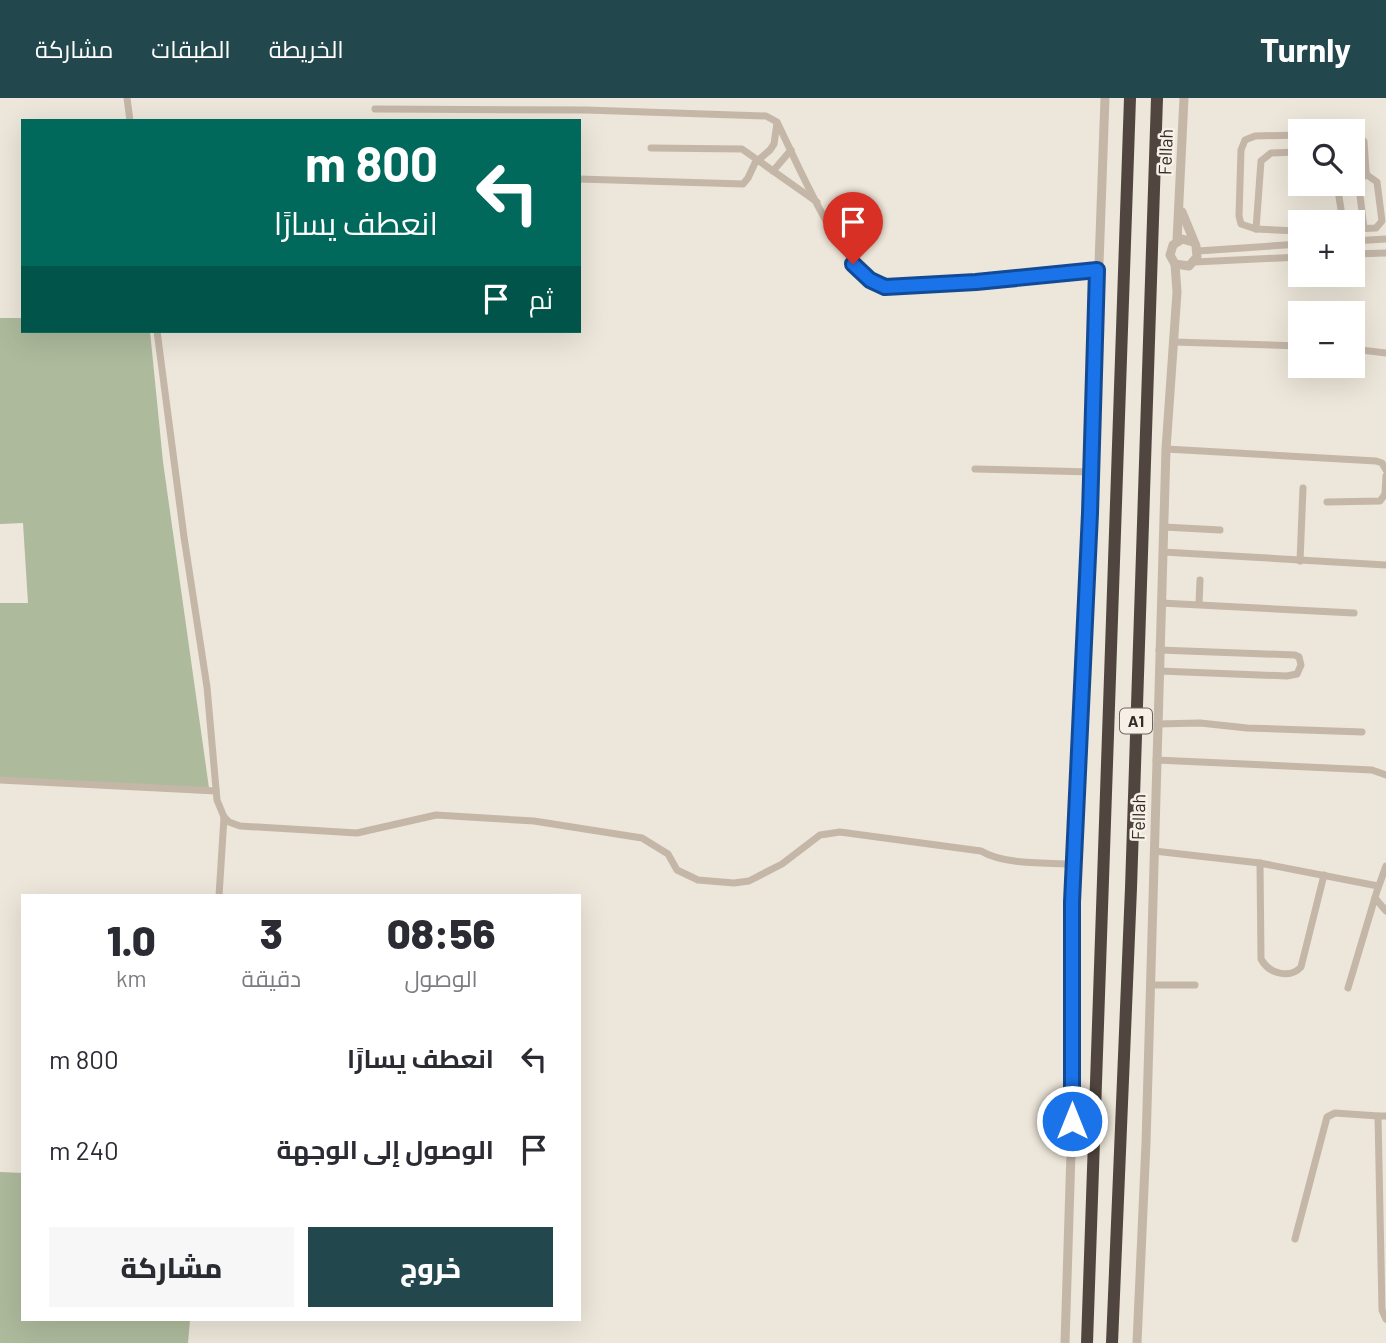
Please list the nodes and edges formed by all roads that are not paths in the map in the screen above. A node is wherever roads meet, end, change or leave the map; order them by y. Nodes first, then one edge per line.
1 (127, 98) edge
2 (1105, 98) edge
3 (1130, 98) edge
4 (1157, 98) edge
5 (1184, 98) edge
6 (375, 108) dead end
7 (130, 119) edge
8 (777, 122) junction
9 (1288, 136) edge
10 (651, 148) dead end
11 (791, 150) junction
12 (1288, 152) edge
13 (1365, 152) edge
14 (758, 160) junction
15 (773, 171) junction
16 (1367, 175) joint
17 (581, 179) edge
18 (818, 203) junction
19 (1180, 207) junction
20 (1256, 229) junction
21 (1365, 229) edge
22 (1288, 230) edge
23 (1386, 239) edge
24 (1365, 240) edge
25 (1177, 241) junction
26 (1288, 244) edge
27 (1195, 247) junction
28 (1386, 253) edge
29 (1365, 254) edge
30 (1288, 258) edge
31 (1175, 264) junction
32 (1192, 264) junction
33 (1097, 270) junction
34 (1177, 292) junction
35 (157, 333) edge
36 (1173, 342) junction
37 (1288, 346) edge
38 (1365, 350) edge
39 (1386, 353) edge
40 (1166, 449) junction
41 (975, 469) dead end
42 (1386, 470) edge
43 (1092, 472) junction
44 (1386, 476) edge
45 (1303, 488) dead end
46 (1385, 499) edge
47 (1327, 502) dead end
48 (1164, 527) junction
49 (1220, 530) dead end
50 (1163, 552) junction
51 (1300, 561) junction
52 (1386, 565) edge
53 (1200, 580) dead end
54 (1161, 603) junction
55 (1199, 604) junction
56 (1354, 613) dead end
57 (1159, 650) junction
58 (1159, 671) junction
59 (1157, 724) junction
60 (1362, 732) dead end
61 (1156, 760) junction
62 (1386, 775) edge
63 (0, 780) edge
64 (216, 791) junction
65 (224, 817) junction
66 (1154, 851) junction
67 (1260, 863) junction
68 (1074, 864) junction
69 (1386, 866) edge
70 (1324, 876) junction
71 (1378, 886) junction
72 (219, 894) edge
73 (1375, 898) junction
74 (1386, 911) edge
75 (1150, 985) junction
76 (1195, 985) dead end
77 (1348, 988) dead end
78 (1382, 1116) edge
79 (1295, 1239) dead end
80 (1383, 1250) edge
81 (1386, 1319) edge
82 (1065, 1343) edge
83 (1087, 1343) edge
84 (1112, 1343) edge
85 (1137, 1343) edge

1 - 7 street
2 - 33 street
3 - 83 highway, A1
4 - 84 highway, A1
5 - 19 street, Fellah
6 - 8 street
8 - 11 street
8 - 14 street
9 - 20 street
10 - 14 street
11 - 15 street
11 - 18 street
12 - 20 street
13 - 16 street
14 - 15 street
14 - 17 street
15 - 18 street
16 - 21 street
18 - 33 street
19 - 25 street, Fellah
19 - 27 street, Fellah
20 - 22 street
23 - 24 street
25 - 27 street
25 - 31 street, Fellah
26 - 27 street
27 - 32 street, Fellah
28 - 29 street
30 - 32 street
31 - 32 street
31 - 34 street, Fellah
32 - 34 street, Fellah
33 - 43 street
34 - 36 street, Fellah
35 - 64 street
36 - 37 street
36 - 40 street, Fellah
38 - 39 street
40 - 42 street
40 - 48 street, Fellah
41 - 43 street
43 - 68 street
44 - 46 street
45 - 51 street
46 - 47 street
48 - 49 street
48 - 50 street, Fellah
50 - 51 street
50 - 54 street, Fellah
51 - 52 street
53 - 55 street
54 - 55 street
54 - 57 street, Fellah
55 - 56 street
57 - 58 street, Fellah
57 - 58 street
58 - 59 street, Fellah
59 - 60 street
59 - 61 street, Fellah
61 - 62 street
61 - 66 street, Fellah
63 - 64 street
64 - 65 street
65 - 68 street
65 - 72 street
66 - 67 street
66 - 75 street, Fellah
67 - 70 street
67 - 70 street
68 - 82 street
69 - 71 street
70 - 71 street
71 - 73 street
73 - 74 street
73 - 77 street
75 - 76 street
75 - 85 street, Fellah
78 - 79 street
78 - 80 street
80 - 81 street

